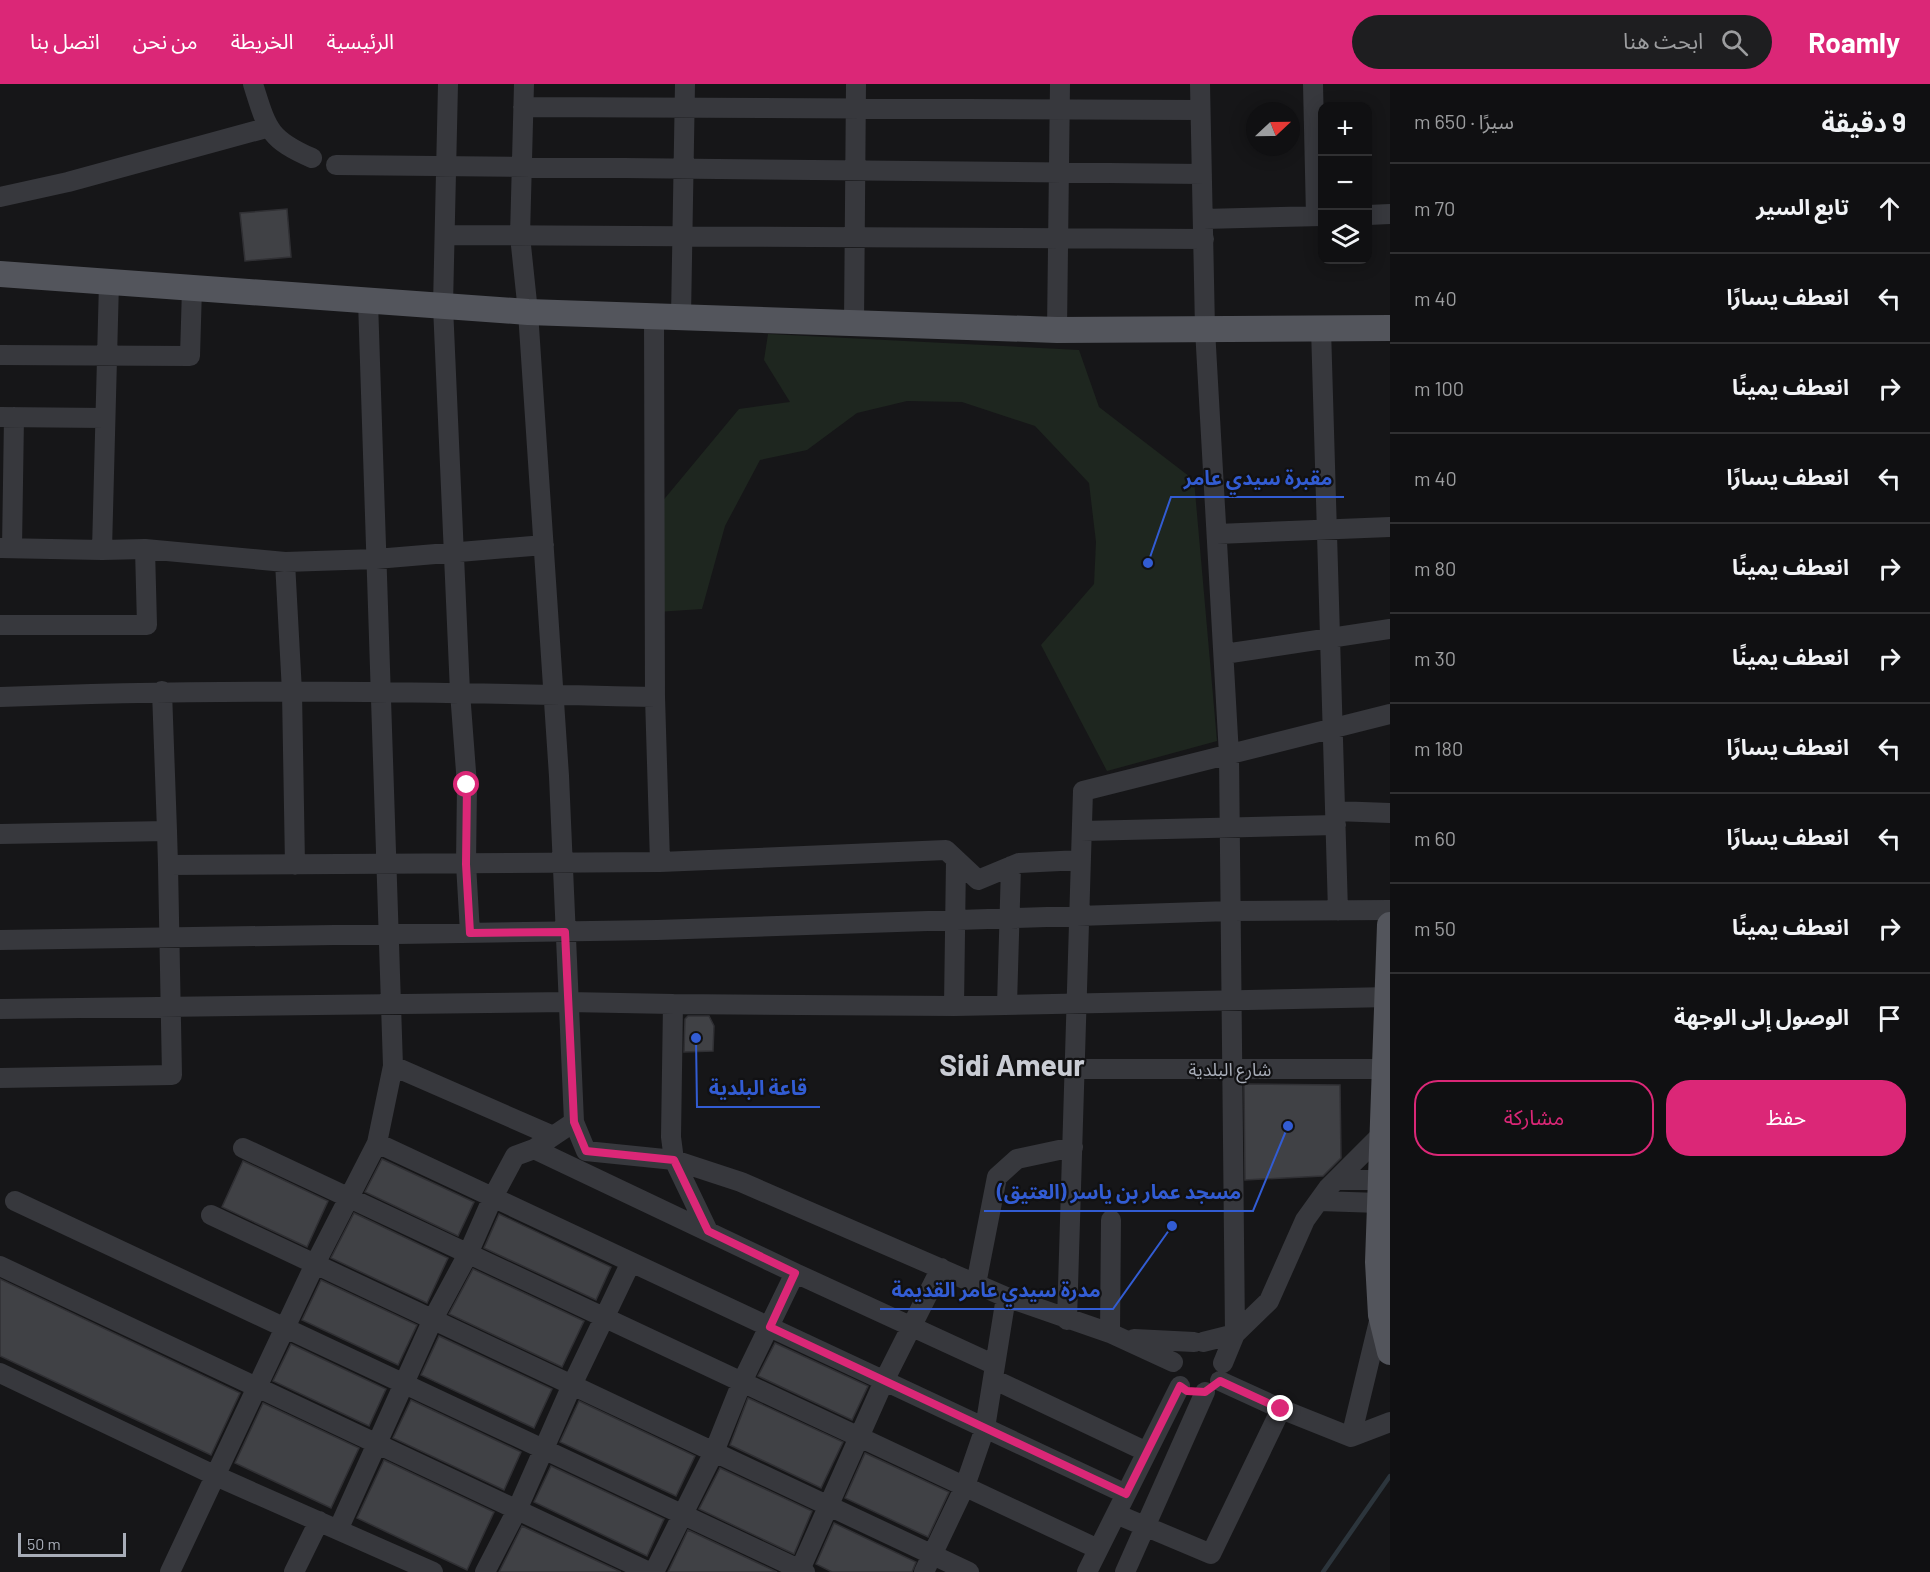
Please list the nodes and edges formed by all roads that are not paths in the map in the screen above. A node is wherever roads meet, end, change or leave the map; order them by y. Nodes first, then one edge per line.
1 (253, 84) edge
2 (448, 84) edge
3 (524, 84) edge
4 (685, 84) edge
5 (856, 84) edge
6 (1060, 84) edge
7 (1200, 84) edge
8 (1313, 84) edge
9 (523, 107) junction
10 (685, 107) junction
11 (856, 108) junction
12 (1059, 110) junction
13 (1200, 110) junction
14 (267, 128) junction
15 (312, 158) dead end
16 (336, 165) dead end
17 (447, 166) junction
18 (522, 167) junction
19 (684, 169) junction
20 (855, 170) junction
21 (1058, 172) junction
22 (1202, 174) junction
23 (0, 197) edge
24 (1319, 210) edge
25 (1372, 214) edge
26 (1390, 214) edge
27 (1318, 216) edge
28 (1203, 219) junction
29 (446, 235) junction
30 (520, 236) junction
31 (682, 237) junction
32 (856, 237) junction
33 (1058, 238) junction
34 (1203, 239) junction
35 (0, 274) edge
36 (109, 282) junction
37 (192, 288) junction
38 (368, 301) junction
39 (443, 306) junction
40 (528, 312) junction
41 (654, 316) junction
42 (681, 317) junction
43 (854, 323) junction
44 (1321, 328) junction
45 (1390, 328) edge
46 (1205, 329) junction
47 (1058, 330) junction
48 (0, 355) edge
49 (107, 355) junction
50 (7, 417) edge
51 (105, 418) junction
52 (1390, 527) edge
53 (1325, 530) junction
54 (1217, 534) junction
55 (544, 545) junction
56 (6, 548) edge
57 (146, 549) junction
58 (102, 550) junction
59 (454, 552) junction
60 (376, 559) junction
61 (285, 562) junction
62 (0, 625) edge
63 (1390, 629) edge
64 (1330, 638) junction
65 (1224, 654) junction
66 (162, 692) junction
67 (292, 692) junction
68 (381, 692) junction
69 (460, 692) junction
70 (553, 695) junction
71 (0, 697) edge
72 (655, 697) junction
73 (1390, 714) edge
74 (1333, 728) junction
75 (1229, 755) junction
76 (1390, 813) edge
77 (1336, 818) junction
78 (1230, 829) junction
79 (167, 831) junction
80 (1082, 831) junction
81 (0, 834) edge
82 (956, 860) junction
83 (1081, 860) junction
84 (660, 862) junction
85 (562, 863) junction
86 (386, 864) junction
87 (466, 864) junction
88 (295, 865) junction
89 (168, 866) junction
90 (1011, 866) junction
91 (1390, 910) edge
92 (1231, 911) junction
93 (1338, 911) junction
94 (1080, 917) junction
95 (1009, 919) junction
96 (955, 921) junction
97 (1390, 925) edge
98 (565, 932) junction
99 (470, 933) junction
100 (388, 934) junction
101 (168, 938) junction
102 (0, 940) edge
103 (1388, 997) edge
104 (1232, 1000) junction
105 (568, 1002) junction
106 (391, 1004) junction
107 (673, 1004) junction
108 (1077, 1004) junction
109 (1007, 1005) junction
110 (954, 1006) junction
111 (172, 1007) junction
112 (0, 1009) edge
113 (393, 1066) junction
114 (1075, 1069) junction
115 (1232, 1069) junction
116 (1385, 1069) junction
117 (0, 1078) edge
118 (1387, 1097) edge
119 (574, 1122) junction
120 (1383, 1133) junction
121 (553, 1136) junction
122 (377, 1143) junction
123 (1073, 1147) junction
124 (243, 1148) dead end
125 (534, 1149) junction
126 (674, 1160) junction
127 (1336, 1180) junction
128 (1381, 1191) junction
129 (493, 1197) junction
130 (350, 1198) junction
131 (15, 1201) dead end
132 (1319, 1201) junction
133 (211, 1215) dead end
134 (1111, 1220) dead end
135 (708, 1231) junction
136 (468, 1254) junction
137 (631, 1262) junction
138 (315, 1264) junction
139 (0, 1266) edge
140 (940, 1268) junction
141 (795, 1273) junction
142 (976, 1284) junction
143 (1006, 1297) junction
144 (1381, 1315) junction
145 (606, 1318) junction
146 (433, 1319) junction
147 (1067, 1320) junction
148 (910, 1326) junction
149 (770, 1327) junction
150 (286, 1328) junction
151 (1235, 1334) junction
152 (1117, 1336) junction
153 (1199, 1342) junction
154 (1390, 1352) edge
155 (1173, 1362) junction
156 (994, 1372) junction
157 (0, 1373) edge
158 (1216, 1379) junction
159 (884, 1381) junction
160 (742, 1382) junction
161 (405, 1384) junction
162 (572, 1385) junction
163 (1180, 1386) junction
164 (258, 1388) junction
165 (1281, 1409) junction
166 (1390, 1422) edge
167 (985, 1428) junction
168 (860, 1437) junction
169 (1351, 1437) junction
170 (378, 1444) junction
171 (544, 1449) junction
172 (714, 1452) junction
173 (1147, 1452) junction
174 (216, 1476) junction
175 (965, 1486) junction
176 (1126, 1494) junction
177 (828, 1506) junction
178 (517, 1510) junction
179 (1116, 1514) junction
180 (684, 1515) junction
181 (319, 1521) junction
182 (1145, 1526) junction
183 (338, 1530) junction
184 (1098, 1549) junction
185 (928, 1563) edge
186 (801, 1571) edge
187 (170, 1572) edge
188 (294, 1572) edge
189 (433, 1572) edge
190 (485, 1572) edge
191 (649, 1572) edge
192 (654, 1572) edge
193 (969, 1572) edge
194 (1087, 1572) edge
195 (1125, 1572) edge

1 - 14 street
2 - 17 street
3 - 9 street
4 - 10 street
5 - 11 street
6 - 12 street
7 - 13 street
8 - 24 street
9 - 10 street
9 - 18 street
10 - 11 street
10 - 19 street
11 - 12 street
11 - 20 street
12 - 13 street
12 - 21 street
13 - 22 street
14 - 15 street
14 - 23 street
16 - 17 street
17 - 18 street
17 - 29 street
18 - 19 street
18 - 30 street
19 - 20 street
19 - 31 street
20 - 21 street
20 - 32 street
21 - 22 street
21 - 33 street
22 - 28 street
25 - 26 street
27 - 28 street
28 - 34 street
29 - 30 street
29 - 39 street
30 - 31 street
30 - 40 street
31 - 32 street
31 - 42 street
32 - 33 street
32 - 43 street
33 - 34 street
33 - 47 street
34 - 46 street
35 - 36 main road
36 - 37 main road
36 - 49 street
37 - 38 main road
37 - 49 street
38 - 39 main road
38 - 60 street
39 - 40 main road
39 - 59 street
40 - 41 main road
40 - 55 street
41 - 42 main road
41 - 72 street
42 - 43 main road
43 - 47 main road
44 - 45 main road
44 - 46 main road
44 - 53 street
46 - 47 main road
46 - 54 street
48 - 49 street
49 - 51 street
50 - 51 street
50 - 56 street
51 - 58 street
52 - 53 street
53 - 54 street
53 - 64 street
54 - 65 street
55 - 59 street
55 - 70 street
56 - 58 street
57 - 58 street
57 - 61 street
57 - 62 street
59 - 60 street
59 - 69 street
60 - 61 street
60 - 68 street
61 - 67 street
63 - 64 street
64 - 65 street
64 - 74 street
65 - 75 street
66 - 67 street
66 - 71 street
66 - 79 street
67 - 68 street
67 - 88 street
68 - 69 street
68 - 86 street
69 - 70 street
69 - 87 street
70 - 72 street
70 - 85 street
72 - 84 street
73 - 74 street
74 - 75 street
74 - 77 street
75 - 78 street
75 - 80 street
76 - 77 street
77 - 78 street
77 - 93 street
78 - 80 street
78 - 92 street
79 - 81 street
79 - 89 street
80 - 83 street
82 - 84 street
82 - 90 street
82 - 96 street
83 - 90 street
83 - 94 street
84 - 85 street
85 - 87 street
85 - 98 street
86 - 87 street
86 - 88 street
86 - 100 street
87 - 99 street
88 - 89 street
89 - 101 street
90 - 95 street
91 - 93 street
92 - 93 street
92 - 94 street
92 - 104 street
94 - 95 street
94 - 108 street
95 - 96 street
95 - 109 street
96 - 98 street
96 - 110 street
97 - 103 main road
98 - 99 street
98 - 105 street
99 - 100 street
100 - 101 street
100 - 106 street
101 - 102 street
101 - 111 street
103 - 104 street
103 - 116 main road
104 - 108 street
104 - 115 street
105 - 106 street
105 - 107 street
105 - 119 street
106 - 111 street
106 - 113 street
107 - 110 street
107 - 126 street
108 - 109 street
108 - 114 street
109 - 110 street
111 - 112 street
111 - 117 street
113 - 121 street
113 - 122 street
114 - 115 street, شارع البلدية
114 - 123 street
115 - 116 street, شارع البلدية
115 - 151 street
116 - 118 main road
118 - 120 main road
119 - 121 street
119 - 126 street
120 - 127 street
120 - 128 main road
121 - 125 street
122 - 129 street
122 - 130 street
123 - 142 street
123 - 147 street
124 - 130 street
125 - 129 street
125 - 135 street
126 - 135 street
126 - 140 street
127 - 128 street
127 - 132 street
128 - 132 street
128 - 144 main road
129 - 136 street
129 - 137 street
130 - 136 street
130 - 138 street
131 - 150 street
132 - 151 street
133 - 138 street
134 - 152 street
135 - 141 street
136 - 145 street
136 - 146 street
137 - 145 street
137 - 149 street
138 - 146 street
138 - 150 street
139 - 164 street
140 - 142 street
140 - 148 street
141 - 148 street
141 - 149 street
142 - 143 street
143 - 147 street
143 - 156 street
144 - 154 main road
144 - 169 street
145 - 160 street
145 - 162 street
146 - 161 street
146 - 162 street
147 - 152 street
148 - 156 street
148 - 159 street
149 - 159 street
149 - 160 street
150 - 161 street
150 - 164 street
151 - 153 street
151 - 158 street
152 - 153 street
152 - 155 street
153 - 155 street
153 - 158 street
155 - 163 street
156 - 167 street
156 - 173 street
157 - 174 street
158 - 163 street
158 - 165 street
158 - 182 street
159 - 167 street
159 - 168 street
160 - 168 street
160 - 172 street
161 - 170 street
161 - 171 street
162 - 171 street
162 - 172 street
163 - 173 street
164 - 170 street
164 - 174 street
165 - 169 street
165 - 182 street
166 - 169 street
167 - 175 street
167 - 176 street
168 - 175 street
168 - 177 street
170 - 178 street
170 - 183 street
171 - 178 street
171 - 180 street
172 - 177 street
172 - 180 street
173 - 176 street
174 - 181 street
174 - 187 street
175 - 184 street
175 - 185 street
176 - 179 street
177 - 185 street
177 - 186 street
178 - 190 street
178 - 191 street
179 - 182 street
179 - 184 street
180 - 186 street
180 - 192 street
181 - 183 street
181 - 188 street
182 - 195 street
183 - 189 street
184 - 194 street
185 - 193 street

